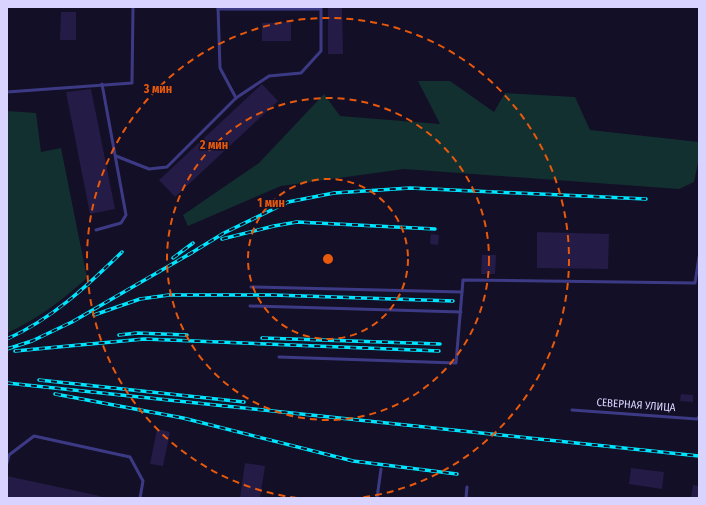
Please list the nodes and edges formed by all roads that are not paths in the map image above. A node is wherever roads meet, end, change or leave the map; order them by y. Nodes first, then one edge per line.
1 (133, 7) edge
2 (218, 8) edge
3 (102, 84) junction
4 (7, 92) edge
5 (236, 98) junction
6 (116, 156) junction
7 (96, 230) dead end
8 (699, 257) edge
9 (251, 287) dead end
10 (462, 292) junction
11 (250, 306) dead end
12 (461, 312) junction
13 (279, 357) dead end
14 (572, 410) dead end
15 (699, 417) edge
16 (7, 463) edge
17 (381, 469) dead end
18 (467, 488) dead end
19 (140, 498) edge
20 (377, 498) edge
21 (466, 498) edge

1 - 3 lane
2 - 5 lane
2 - 5 lane
3 - 4 lane
3 - 6 lane
5 - 6 lane
6 - 7 lane
8 - 10 lane
9 - 10 lane
10 - 12 lane
11 - 12 lane
12 - 13 lane
14 - 15 lane, СЕВЕРНАЯ УЛИЦА
16 - 19 lane
17 - 20 lane
18 - 21 lane

